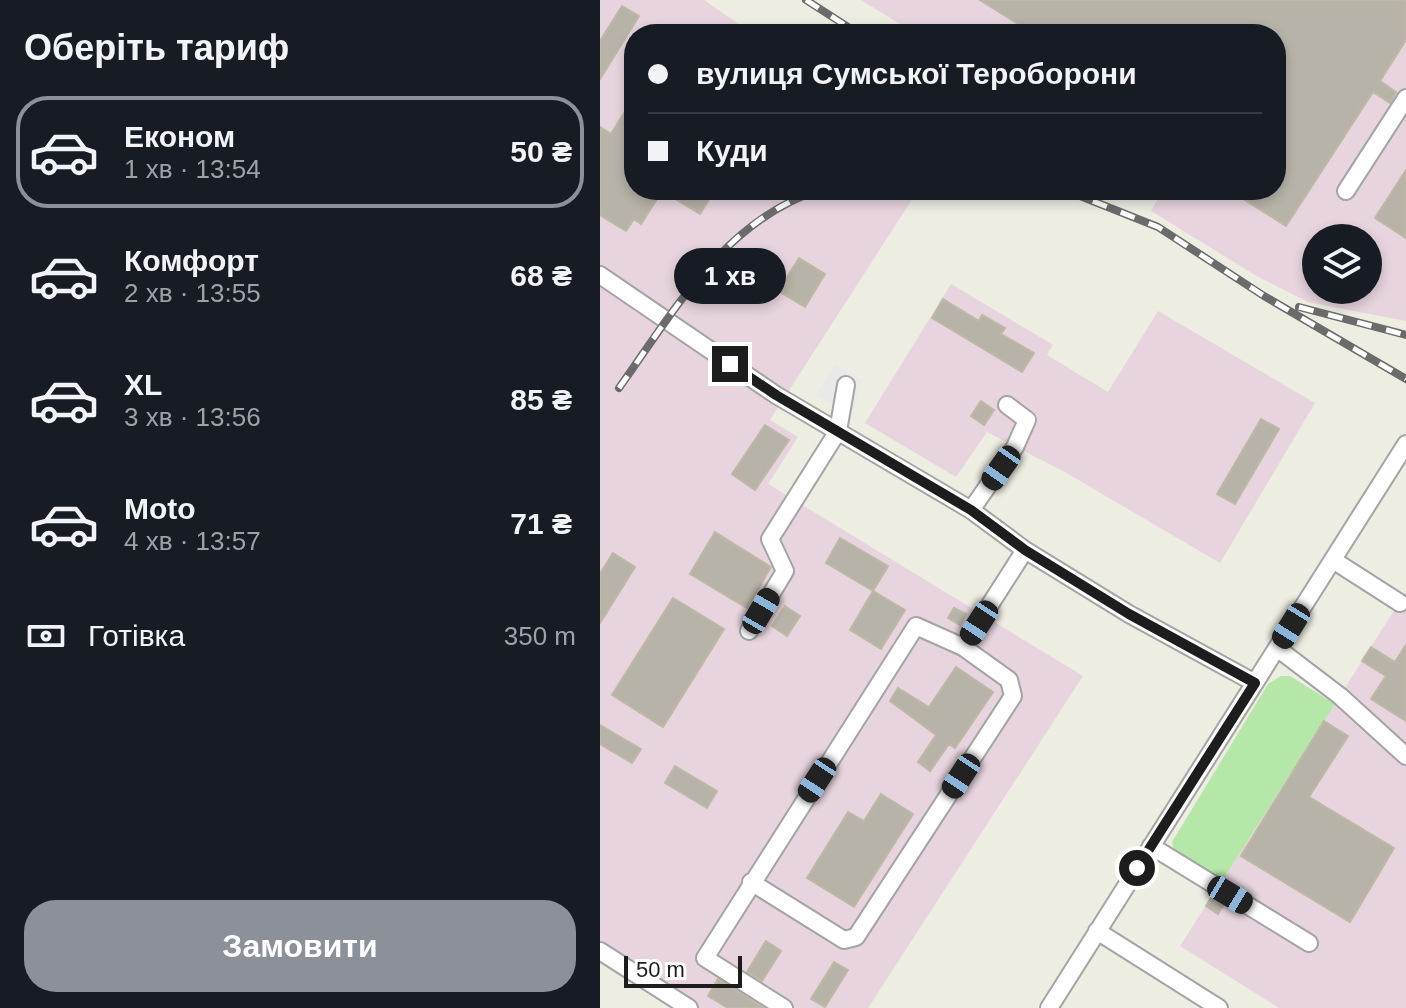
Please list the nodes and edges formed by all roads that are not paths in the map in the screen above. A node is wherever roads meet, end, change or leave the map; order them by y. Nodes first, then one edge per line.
1 (1406, 98) edge
2 (1346, 191) dead end
3 (600, 275) edge
4 (846, 385) dead end
5 (1007, 405) dead end
6 (838, 431) junction
7 (1406, 444) edge
8 (971, 510) junction
9 (1025, 550) junction
10 (1333, 560) junction
11 (1400, 603) dead end
12 (749, 631) dead end
13 (963, 647) junction
14 (1277, 648) junction
15 (1255, 683) junction
16 (1406, 756) edge
17 (1151, 846) junction
18 (751, 882) junction
19 (1097, 931) junction
20 (1309, 943) dead end
21 (600, 951) edge
22 (689, 1008) edge
23 (784, 1008) edge
24 (1049, 1008) edge
25 (1219, 1008) edge

1 - 2 street
3 - 6 street
4 - 6 street
5 - 8 street
6 - 8 street
6 - 12 street
7 - 10 street
8 - 9 street
9 - 13 street
9 - 15 street
10 - 11 street
10 - 14 street
13 - 18 street
13 - 18 street
14 - 15 street
14 - 16 street
15 - 17 street
17 - 19 street
17 - 20 street
18 - 23 street
19 - 24 street
19 - 25 street
21 - 22 street

